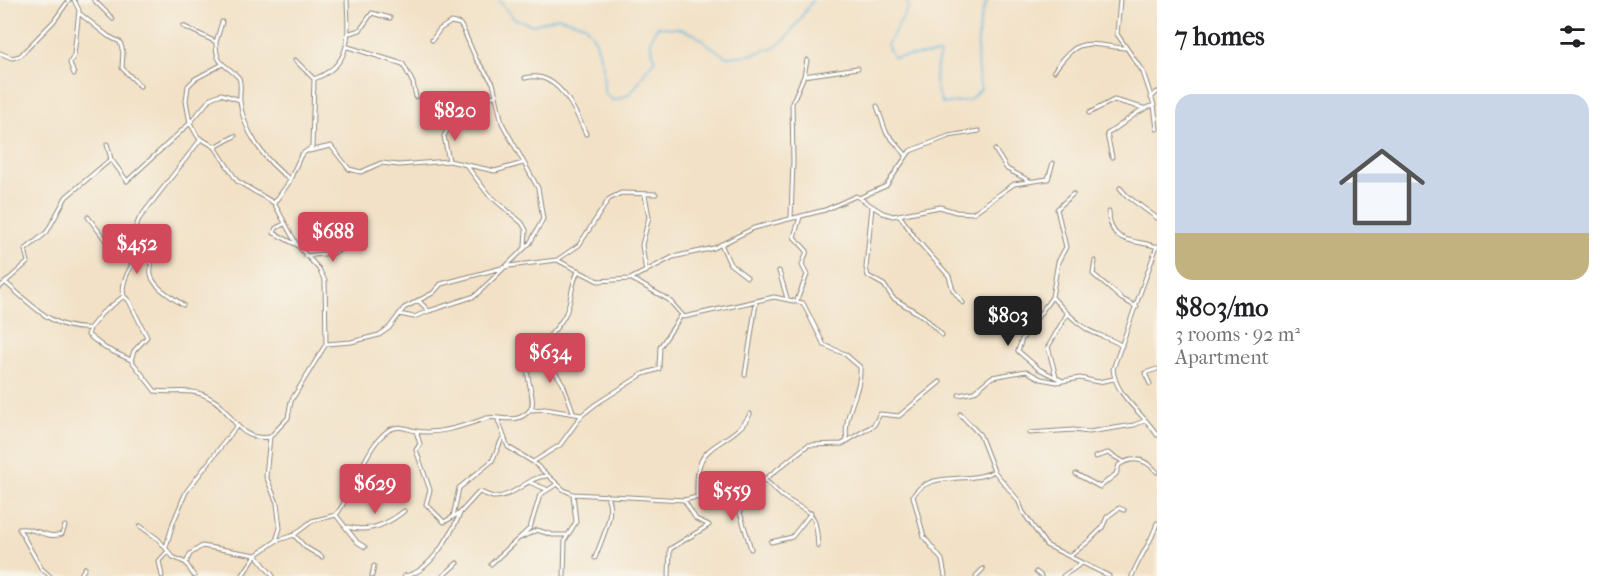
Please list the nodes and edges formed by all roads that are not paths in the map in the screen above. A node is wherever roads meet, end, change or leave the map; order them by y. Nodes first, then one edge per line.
1 (69, 0) edge
2 (74, 0) edge
3 (94, 0) edge
4 (347, 0) edge
5 (1120, 0) edge
6 (79, 13) junction
7 (390, 18) dead end
8 (113, 19) dead end
9 (222, 22) dead end
10 (183, 26) dead end
11 (350, 33) junction
12 (432, 40) dead end
13 (216, 42) junction
14 (348, 47) junction
15 (1125, 48) junction
16 (0, 52) edge
17 (295, 60) dead end
18 (807, 60) dead end
19 (221, 65) junction
20 (858, 68) dead end
21 (1054, 71) dead end
22 (74, 74) dead end
23 (804, 76) junction
24 (525, 78) dead end
25 (314, 79) junction
26 (141, 86) dead end
27 (1157, 92) edge
28 (496, 96) junction
29 (416, 97) dead end
30 (1151, 98) junction
31 (240, 100) junction
32 (462, 101) dead end
33 (1154, 105) junction
34 (877, 106) dead end
35 (1143, 108) junction
36 (1089, 113) dead end
37 (453, 120) dead end
38 (190, 123) junction
39 (1157, 129) edge
40 (979, 130) dead end
41 (586, 134) dead end
42 (235, 136) dead end
43 (201, 139) junction
44 (107, 144) dead end
45 (214, 147) junction
46 (996, 150) dead end
47 (308, 151) junction
48 (906, 156) junction
49 (1112, 157) dead end
50 (111, 159) junction
51 (449, 161) junction
52 (523, 163) junction
53 (1053, 163) dead end
54 (466, 165) junction
55 (290, 179) junction
56 (1030, 181) junction
57 (1120, 188) dead end
58 (656, 194) dead end
59 (1073, 194) dead end
60 (645, 195) junction
61 (861, 197) junction
62 (274, 203) junction
63 (872, 207) junction
64 (1109, 213) dead end
65 (900, 216) junction
66 (88, 217) dead end
67 (800, 217) junction
68 (791, 218) junction
69 (1157, 218) edge
70 (284, 224) junction
71 (131, 239) junction
72 (353, 243) dead end
73 (721, 244) junction
74 (297, 245) junction
75 (525, 247) junction
76 (1157, 247) edge
77 (135, 256) junction
78 (306, 256) junction
79 (557, 260) junction
80 (1095, 261) dead end
81 (500, 269) junction
82 (579, 270) junction
83 (779, 271) dead end
84 (646, 273) junction
85 (747, 278) dead end
86 (630, 279) junction
87 (6, 283) junction
88 (0, 287) edge
89 (122, 290) junction
90 (124, 296) junction
91 (1052, 297) junction
92 (787, 298) junction
93 (117, 299) junction
94 (418, 300) junction
95 (797, 300) junction
96 (756, 303) junction
97 (963, 303) dead end
98 (183, 305) dead end
99 (1137, 307) junction
100 (429, 311) junction
101 (399, 314) junction
102 (1067, 314) junction
103 (681, 316) junction
104 (90, 328) junction
105 (942, 335) dead end
106 (326, 344) junction
107 (1122, 346) junction
108 (539, 347) junction
109 (131, 360) junction
110 (1157, 369) edge
111 (745, 375) dead end
112 (1056, 377) junction
113 (1114, 379) junction
114 (1063, 381) junction
115 (940, 382) dead end
116 (1150, 384) dead end
117 (958, 395) dead end
118 (530, 410) junction
119 (574, 414) junction
120 (750, 414) dead end
121 (960, 414) dead end
122 (582, 415) junction
123 (498, 420) junction
124 (1144, 421) junction
125 (236, 427) junction
126 (416, 431) junction
127 (1029, 433) dead end
128 (1157, 435) edge
129 (270, 437) junction
130 (502, 438) junction
131 (847, 440) junction
132 (1095, 457) dead end
133 (533, 462) junction
134 (1124, 462) junction
135 (994, 471) junction
136 (1157, 472) edge
137 (1077, 474) dead end
138 (547, 476) junction
139 (764, 480) junction
140 (529, 482) junction
141 (557, 484) junction
142 (546, 489) junction
143 (733, 489) junction
144 (573, 494) junction
145 (606, 495) junction
146 (697, 498) junction
147 (684, 500) junction
148 (1124, 510) dead end
149 (404, 511) dead end
150 (460, 513) junction
151 (811, 513) junction
152 (336, 515) junction
153 (453, 517) junction
154 (1157, 523) edge
155 (64, 526) dead end
156 (140, 526) dead end
157 (348, 527) junction
158 (294, 535) junction
159 (569, 535) junction
160 (1155, 537) edge
161 (276, 541) junction
162 (513, 542) junction
163 (771, 542) dead end
164 (365, 547) dead end
165 (818, 547) dead end
166 (167, 549) junction
167 (751, 549) dead end
168 (256, 555) junction
169 (1070, 556) junction
170 (322, 557) dead end
171 (595, 558) dead end
172 (186, 563) junction
173 (457, 563) dead end
174 (1082, 563) junction
175 (491, 564) dead end
176 (374, 566) dead end
177 (85, 568) dead end
178 (983, 569) dead end
179 (1036, 572) dead end
180 (50, 576) edge
181 (80, 576) edge
182 (162, 576) edge
183 (194, 576) edge
184 (243, 576) edge
185 (273, 576) edge
186 (372, 576) edge
187 (404, 576) edge
188 (443, 576) edge
189 (564, 576) edge
190 (669, 576) edge
191 (945, 576) edge
192 (976, 576) edge
193 (1041, 576) edge
194 (1063, 576) edge
195 (1109, 576) edge
196 (1131, 576) edge

1 - 16 street
2 - 6 street
3 - 8 street
4 - 11 street
5 - 15 street
6 - 22 street
6 - 26 street
7 - 11 street
9 - 13 street
10 - 13 street
11 - 14 street
12 - 28 street
13 - 19 street
14 - 25 street
14 - 29 street
15 - 21 street
15 - 30 street
17 - 25 street
18 - 23 street
19 - 31 street
19 - 38 street
20 - 23 street
23 - 68 street
24 - 41 street
25 - 47 street
27 - 30 street
28 - 32 street
28 - 52 street
30 - 33 street
31 - 38 street
31 - 55 street
33 - 35 street
33 - 39 street
34 - 48 street
35 - 36 street
35 - 49 street
37 - 51 street
38 - 43 street
38 - 50 street
40 - 48 street
42 - 45 street
43 - 45 street
43 - 71 street
44 - 50 street
45 - 62 street
46 - 56 street
47 - 51 street
47 - 55 street
48 - 61 street
50 - 87 street
51 - 54 street
52 - 54 street
52 - 75 street
53 - 56 street
54 - 75 street
55 - 62 street
56 - 65 street
57 - 69 street
58 - 60 street
59 - 91 street
60 - 79 street
60 - 84 street
61 - 63 street
61 - 67 street
62 - 70 street
63 - 65 street
63 - 105 street
64 - 76 street
65 - 97 street
66 - 71 street
67 - 68 street
67 - 95 street
68 - 73 street
70 - 74 street
70 - 74 street
71 - 77 street
72 - 78 street
73 - 84 street
73 - 85 street
74 - 78 street
75 - 81 street
76 - 99 street
77 - 89 street
77 - 98 street
78 - 106 street
79 - 81 street
79 - 82 street
80 - 99 street
81 - 94 street
81 - 100 street
82 - 86 street
82 - 108 street
83 - 92 street
84 - 86 street
86 - 103 street
87 - 88 street
87 - 104 street
89 - 90 street
89 - 93 street
90 - 93 street
90 - 109 street
91 - 102 street
91 - 112 street
92 - 95 street
92 - 96 street
93 - 104 street
94 - 100 street
94 - 101 street
95 - 131 street
96 - 103 street
96 - 111 street
99 - 107 street
100 - 101 street
101 - 106 street
102 - 107 street
102 - 112 street
103 - 122 street
104 - 109 street
106 - 129 street
107 - 113 street
108 - 118 street
108 - 119 street
109 - 125 street
110 - 116 street
112 - 114 street
113 - 114 street
113 - 124 street
114 - 117 street
115 - 131 street
118 - 119 street
118 - 123 street
119 - 122 street
120 - 146 street
121 - 135 street
122 - 133 street
123 - 126 street
123 - 130 street
124 - 127 street
124 - 128 street
125 - 129 street
125 - 166 street
126 - 152 street
126 - 153 street
129 - 161 street
130 - 133 street
130 - 153 street
131 - 139 street
132 - 134 street
133 - 138 street
134 - 136 street
134 - 137 street
135 - 169 street
135 - 191 street
138 - 140 street
138 - 141 street
139 - 143 street
139 - 151 street
140 - 142 street
140 - 150 street
141 - 142 street
141 - 144 street
142 - 162 street
143 - 146 street
143 - 167 street
144 - 145 street
144 - 159 street
145 - 147 street
145 - 171 street
146 - 147 street
147 - 190 street
148 - 169 street
149 - 157 street
150 - 153 street
150 - 187 street
151 - 163 street
151 - 165 street
152 - 157 street
152 - 158 street
154 - 160 street
155 - 180 street
156 - 166 street
157 - 164 street
158 - 161 street
158 - 170 street
159 - 162 street
159 - 189 street
160 - 196 street
161 - 168 street
162 - 175 street
166 - 172 street
166 - 182 street
168 - 172 street
168 - 184 street
168 - 185 street
169 - 174 street
172 - 183 street
173 - 188 street
174 - 194 street
174 - 195 street
176 - 186 street
177 - 181 street
178 - 192 street
179 - 193 street

